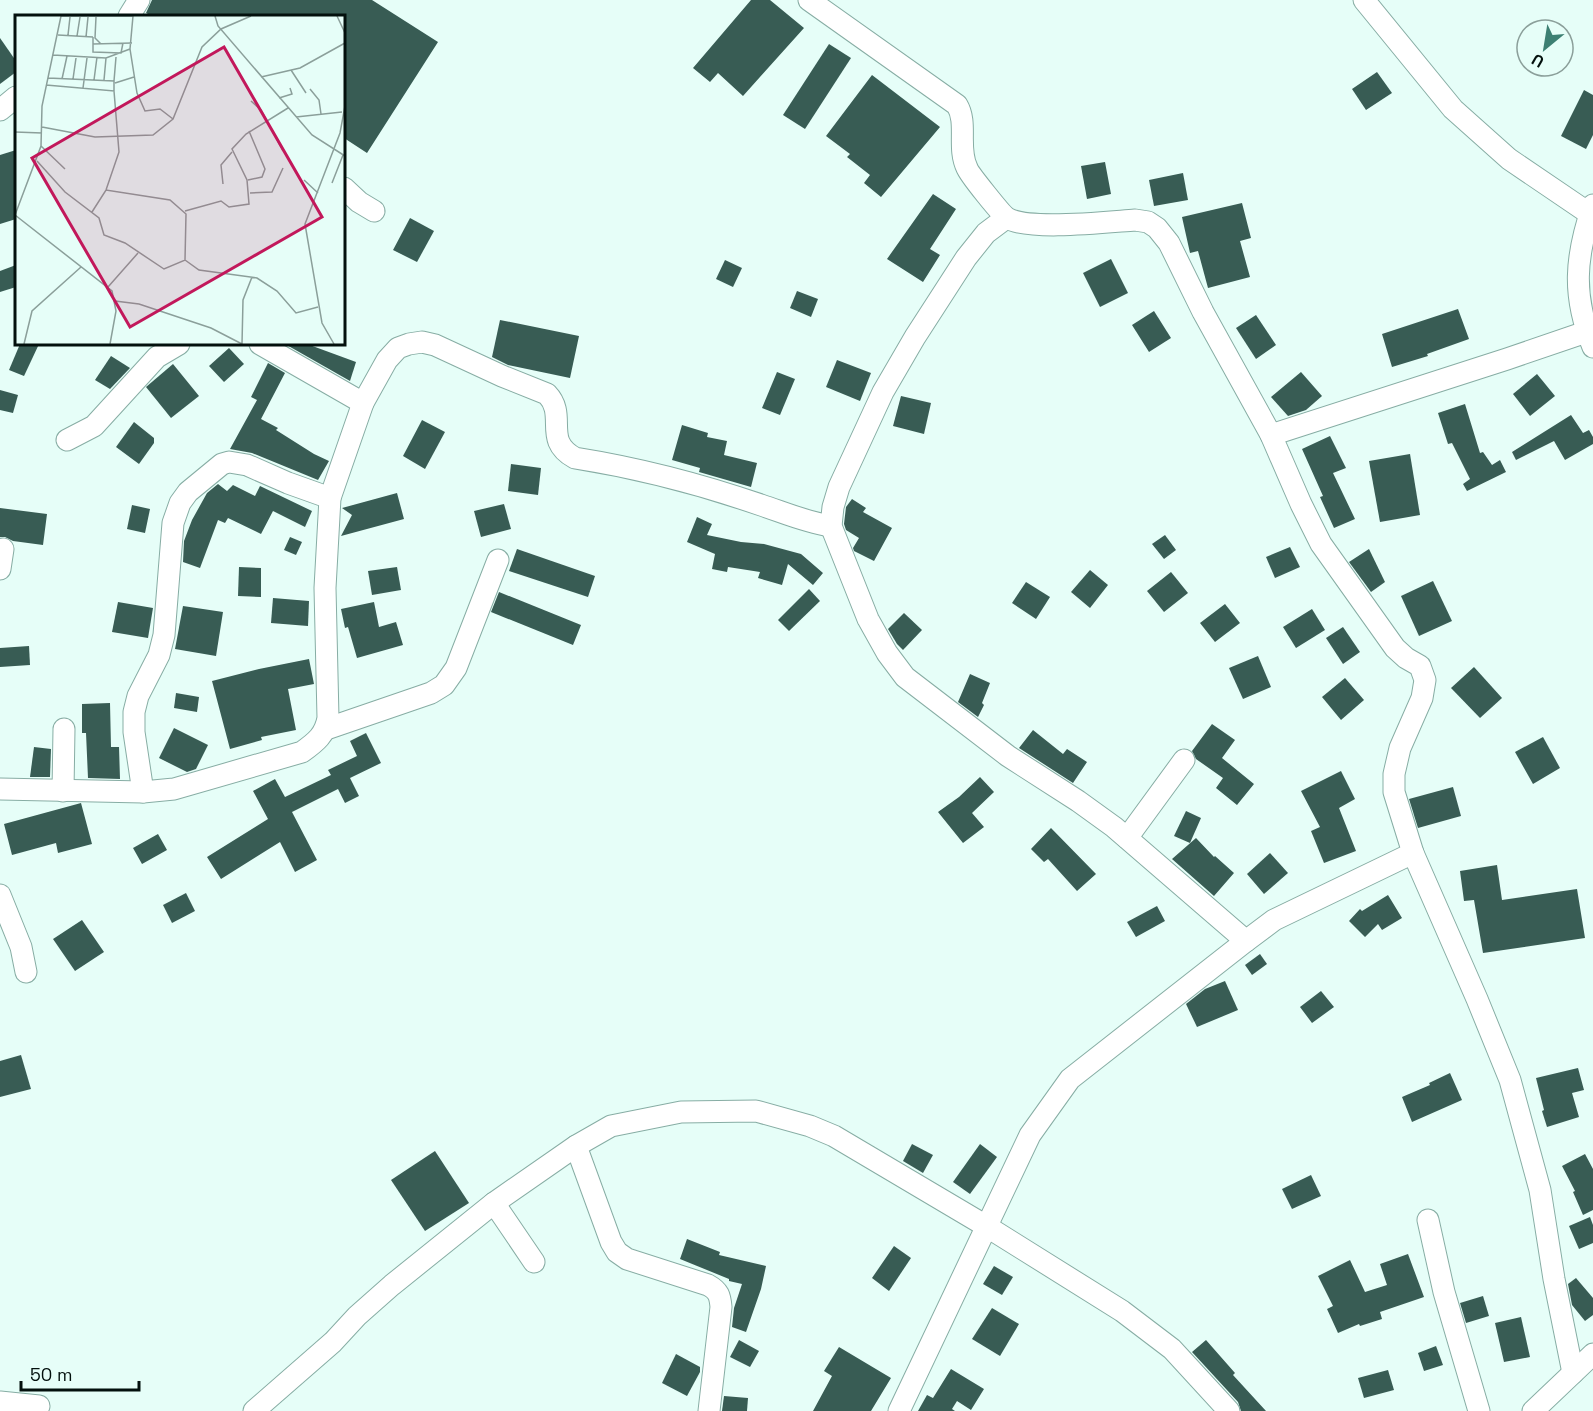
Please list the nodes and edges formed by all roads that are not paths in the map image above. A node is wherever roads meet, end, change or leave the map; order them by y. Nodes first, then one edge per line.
1 (138, 0) edge
2 (809, 0) edge
3 (1364, 0) edge
4 (130, 15) edge
5 (15, 98) edge
6 (0, 110) edge
7 (345, 189) edge
8 (1592, 209) edge
9 (374, 211) dead end
10 (1006, 218) junction
11 (1590, 339) edge
12 (177, 345) edge
13 (262, 345) edge
14 (363, 403) junction
15 (1271, 435) junction
16 (67, 440) dead end
17 (330, 498) junction
18 (831, 526) junction
19 (498, 560) dead end
20 (64, 729) dead end
21 (326, 729) junction
22 (1184, 760) dead end
23 (0, 789) edge
24 (63, 791) junction
25 (143, 792) junction
26 (1127, 838) junction
27 (1413, 854) junction
28 (0, 895) edge
29 (1246, 941) junction
30 (26, 972) dead end
31 (576, 1146) junction
32 (494, 1203) junction
33 (1428, 1221) dead end
34 (986, 1226) junction
35 (534, 1262) dead end
36 (1593, 1354) edge
37 (1573, 1373) junction
38 (0, 1402) edge
39 (39, 1406) dead end
40 (254, 1411) edge
41 (709, 1411) edge
42 (899, 1411) edge
43 (1229, 1411) edge
44 (1479, 1411) edge
45 (1533, 1411) edge

1 - 4 street
2 - 10 street
3 - 8 street
5 - 6 street
7 - 9 street
8 - 11 street
10 - 15 street
10 - 18 street
11 - 15 street
12 - 16 street
13 - 14 street
14 - 17 street
14 - 18 street
15 - 27 street
17 - 21 street
17 - 25 street
18 - 26 street
19 - 21 street
20 - 24 street
21 - 25 street
22 - 26 street
23 - 24 street
24 - 25 street
26 - 29 street
27 - 29 street
27 - 37 street
28 - 30 street
29 - 34 street
31 - 32 street
31 - 34 street
31 - 41 street
32 - 35 street
32 - 40 street
33 - 44 street
34 - 42 street
34 - 43 street
36 - 37 street
37 - 45 street
38 - 39 street

